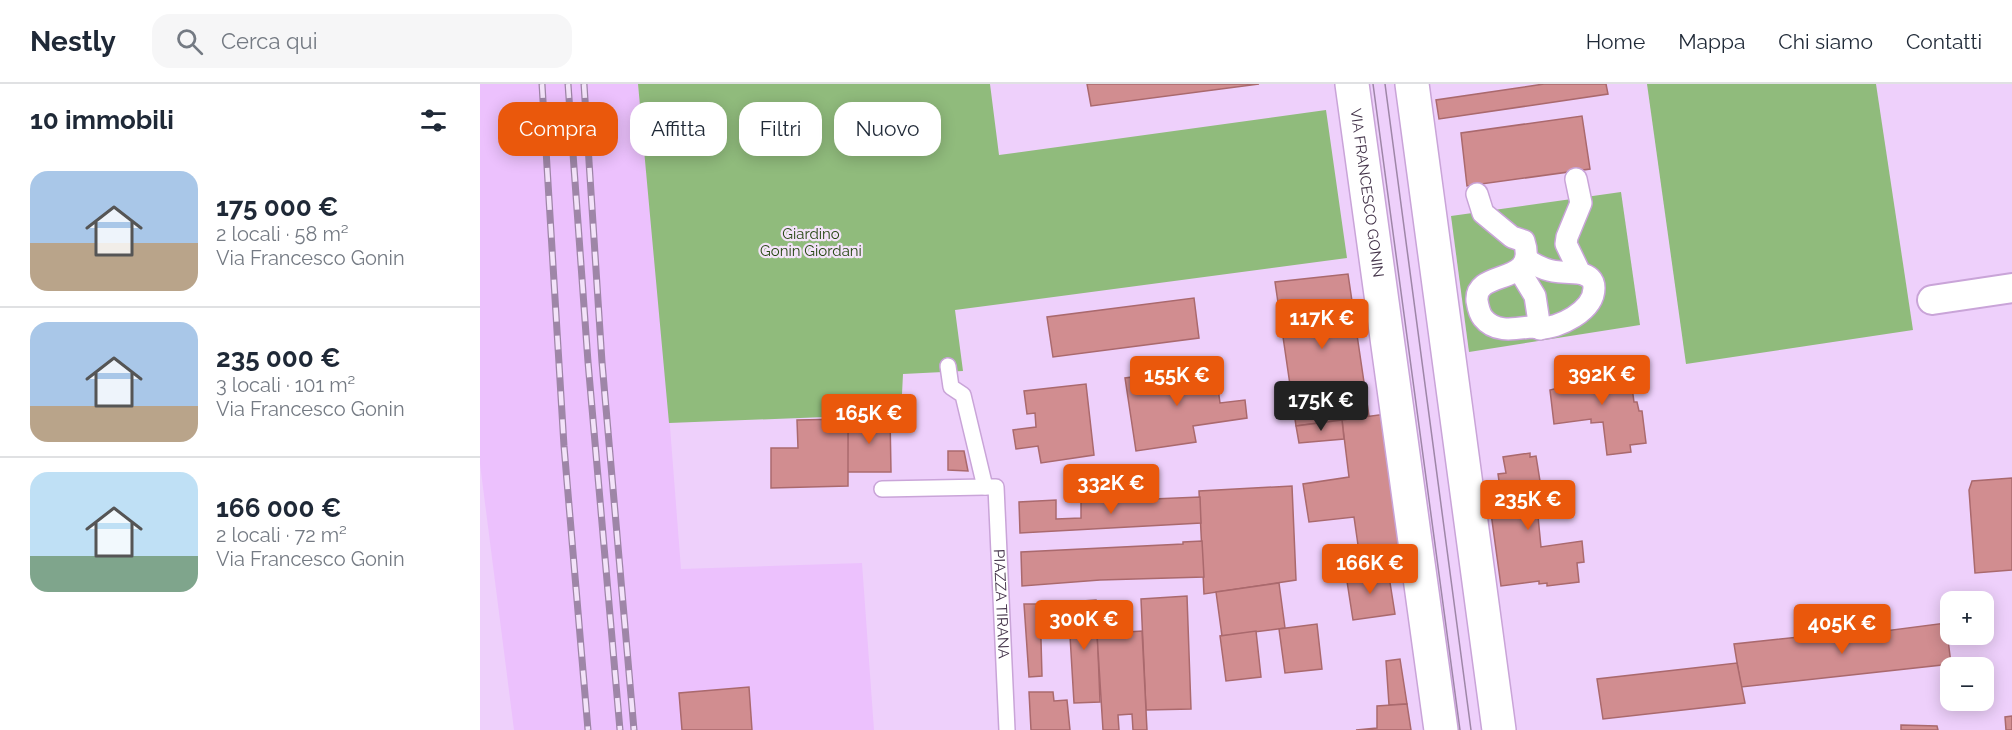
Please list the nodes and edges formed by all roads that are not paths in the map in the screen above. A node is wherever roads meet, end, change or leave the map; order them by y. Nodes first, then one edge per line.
1 (1352, 84) edge
2 (1412, 84) edge
3 (1576, 179) dead end
4 (1477, 194) dead end
5 (1524, 264) junction
6 (1580, 273) junction
7 (2012, 288) edge
8 (1932, 300) dead end
9 (1540, 329) junction
10 (948, 366) dead end
11 (985, 487) junction
12 (882, 489) dead end
13 (1007, 730) edge
14 (1441, 730) edge
15 (1499, 730) edge

1 - 14 street, VIA FRANCESCO GONIN
2 - 15 street
3 - 6 street
4 - 5 street
5 - 6 street
5 - 9 street
5 - 9 street
6 - 9 street
7 - 8 street
10 - 11 lane
11 - 12 lane
11 - 13 lane, PIAZZA TIRANA

